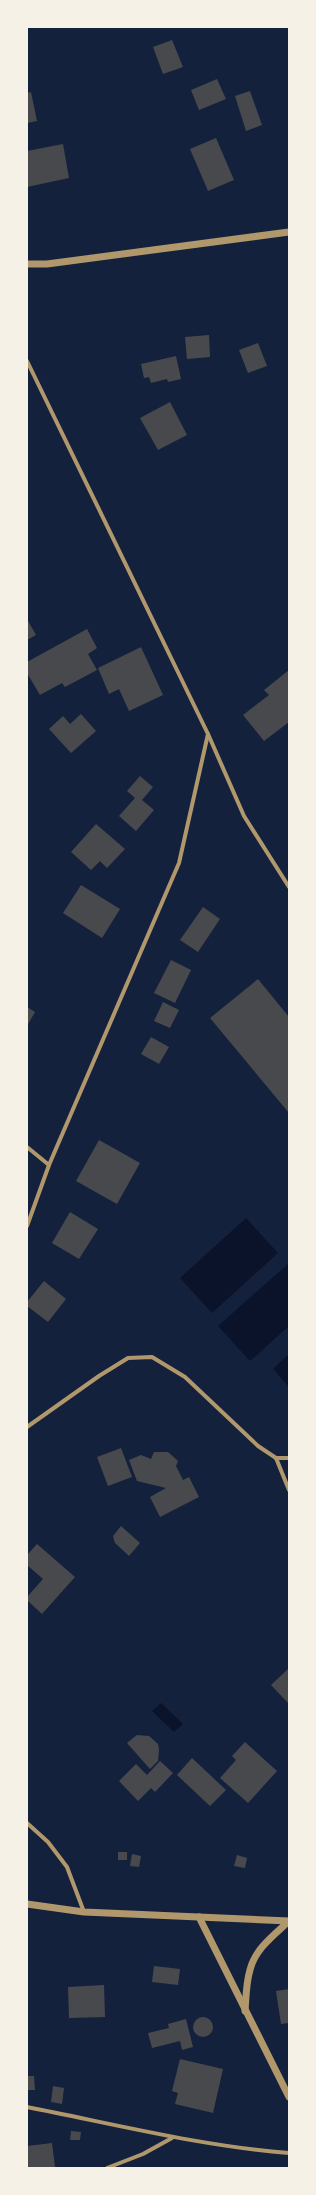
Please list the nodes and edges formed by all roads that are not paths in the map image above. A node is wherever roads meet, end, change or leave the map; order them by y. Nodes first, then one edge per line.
1 (289, 232) edge
2 (27, 264) edge
3 (27, 361) edge
4 (208, 734) junction
5 (289, 887) edge
6 (27, 1148) edge
7 (49, 1165) junction
8 (27, 1226) edge
9 (27, 1427) edge
10 (276, 1458) junction
11 (289, 1458) edge
12 (289, 1490) edge
13 (27, 1824) edge
14 (27, 1904) edge
15 (84, 1912) junction
16 (199, 1917) junction
17 (289, 1921) edge
18 (245, 2011) junction
19 (289, 2097) edge
20 (27, 2107) edge
21 (172, 2138) junction
22 (289, 2153) edge
23 (107, 2168) edge

1 - 2 street
3 - 4 street
4 - 5 street
4 - 7 street
6 - 7 street
7 - 8 street
9 - 10 street
10 - 11 street
10 - 12 street
13 - 15 street
14 - 15 street
15 - 16 street
16 - 17 street
16 - 18 street
17 - 18 street
18 - 19 street
20 - 21 street
21 - 22 street
21 - 23 street

